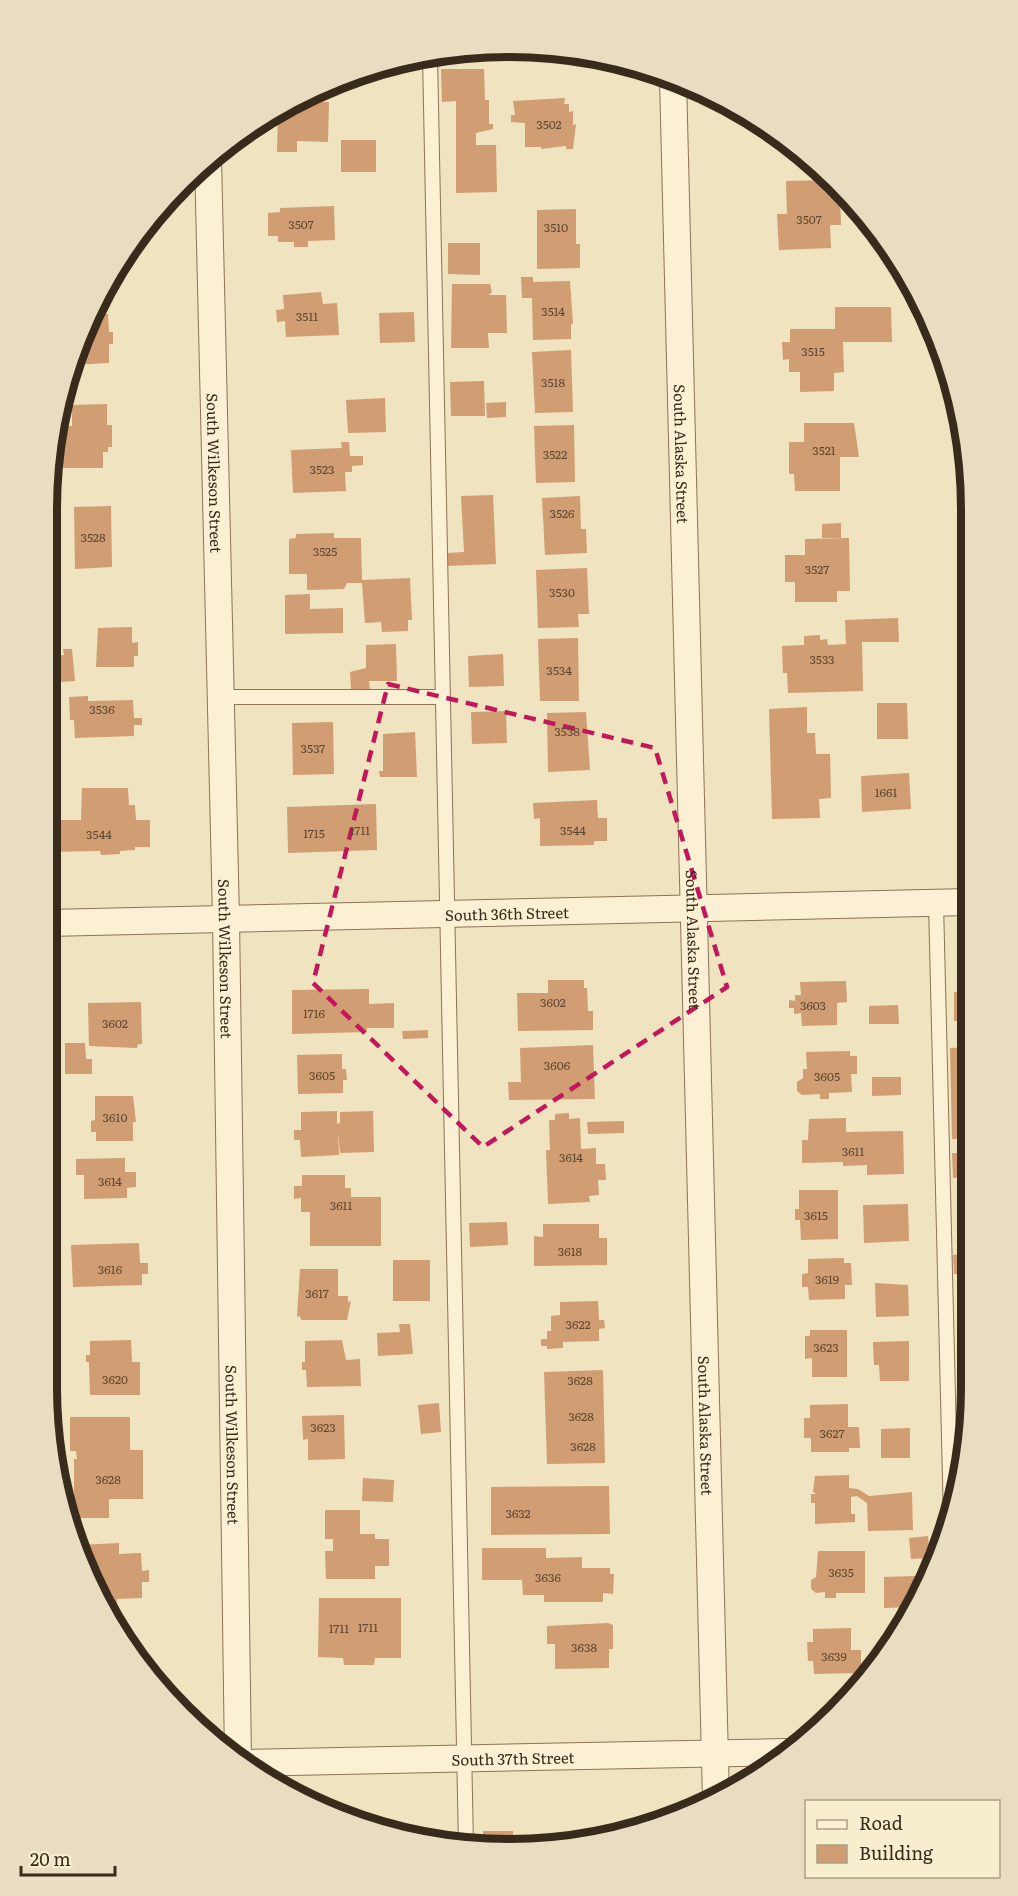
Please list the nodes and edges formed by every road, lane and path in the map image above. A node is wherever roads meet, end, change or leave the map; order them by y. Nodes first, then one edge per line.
1 (430, 64) edge
2 (672, 88) edge
3 (208, 171) edge
4 (221, 697) junction
5 (442, 697) junction
6 (961, 902) edge
7 (936, 903) junction
8 (694, 910) junction
9 (446, 914) junction
10 (226, 918) junction
11 (57, 923) edge
12 (950, 1484) edge
13 (238, 1749) edge
14 (775, 1752) edge
15 (715, 1753) junction
16 (464, 1758) junction
17 (258, 1763) edge
18 (716, 1788) edge
19 (465, 1837) edge

1 - 5 lane
2 - 8 street, South Alaska Street
3 - 4 street, South Wilkeson Street
4 - 5 lane
4 - 10 street, South Wilkeson Street
5 - 9 lane
6 - 7 street, South 36th Street
7 - 8 street, South 36th Street
7 - 12 lane
8 - 9 street, South 36th Street
8 - 15 street, South Alaska Street
9 - 10 street, South 36th Street
9 - 16 lane
10 - 11 street, South 36th Street
10 - 13 street, South Wilkeson Street
14 - 15 street, South 37th Street
15 - 16 street, South 37th Street
15 - 18 street, South Alaska Street
16 - 17 street, South 37th Street
16 - 19 lane

